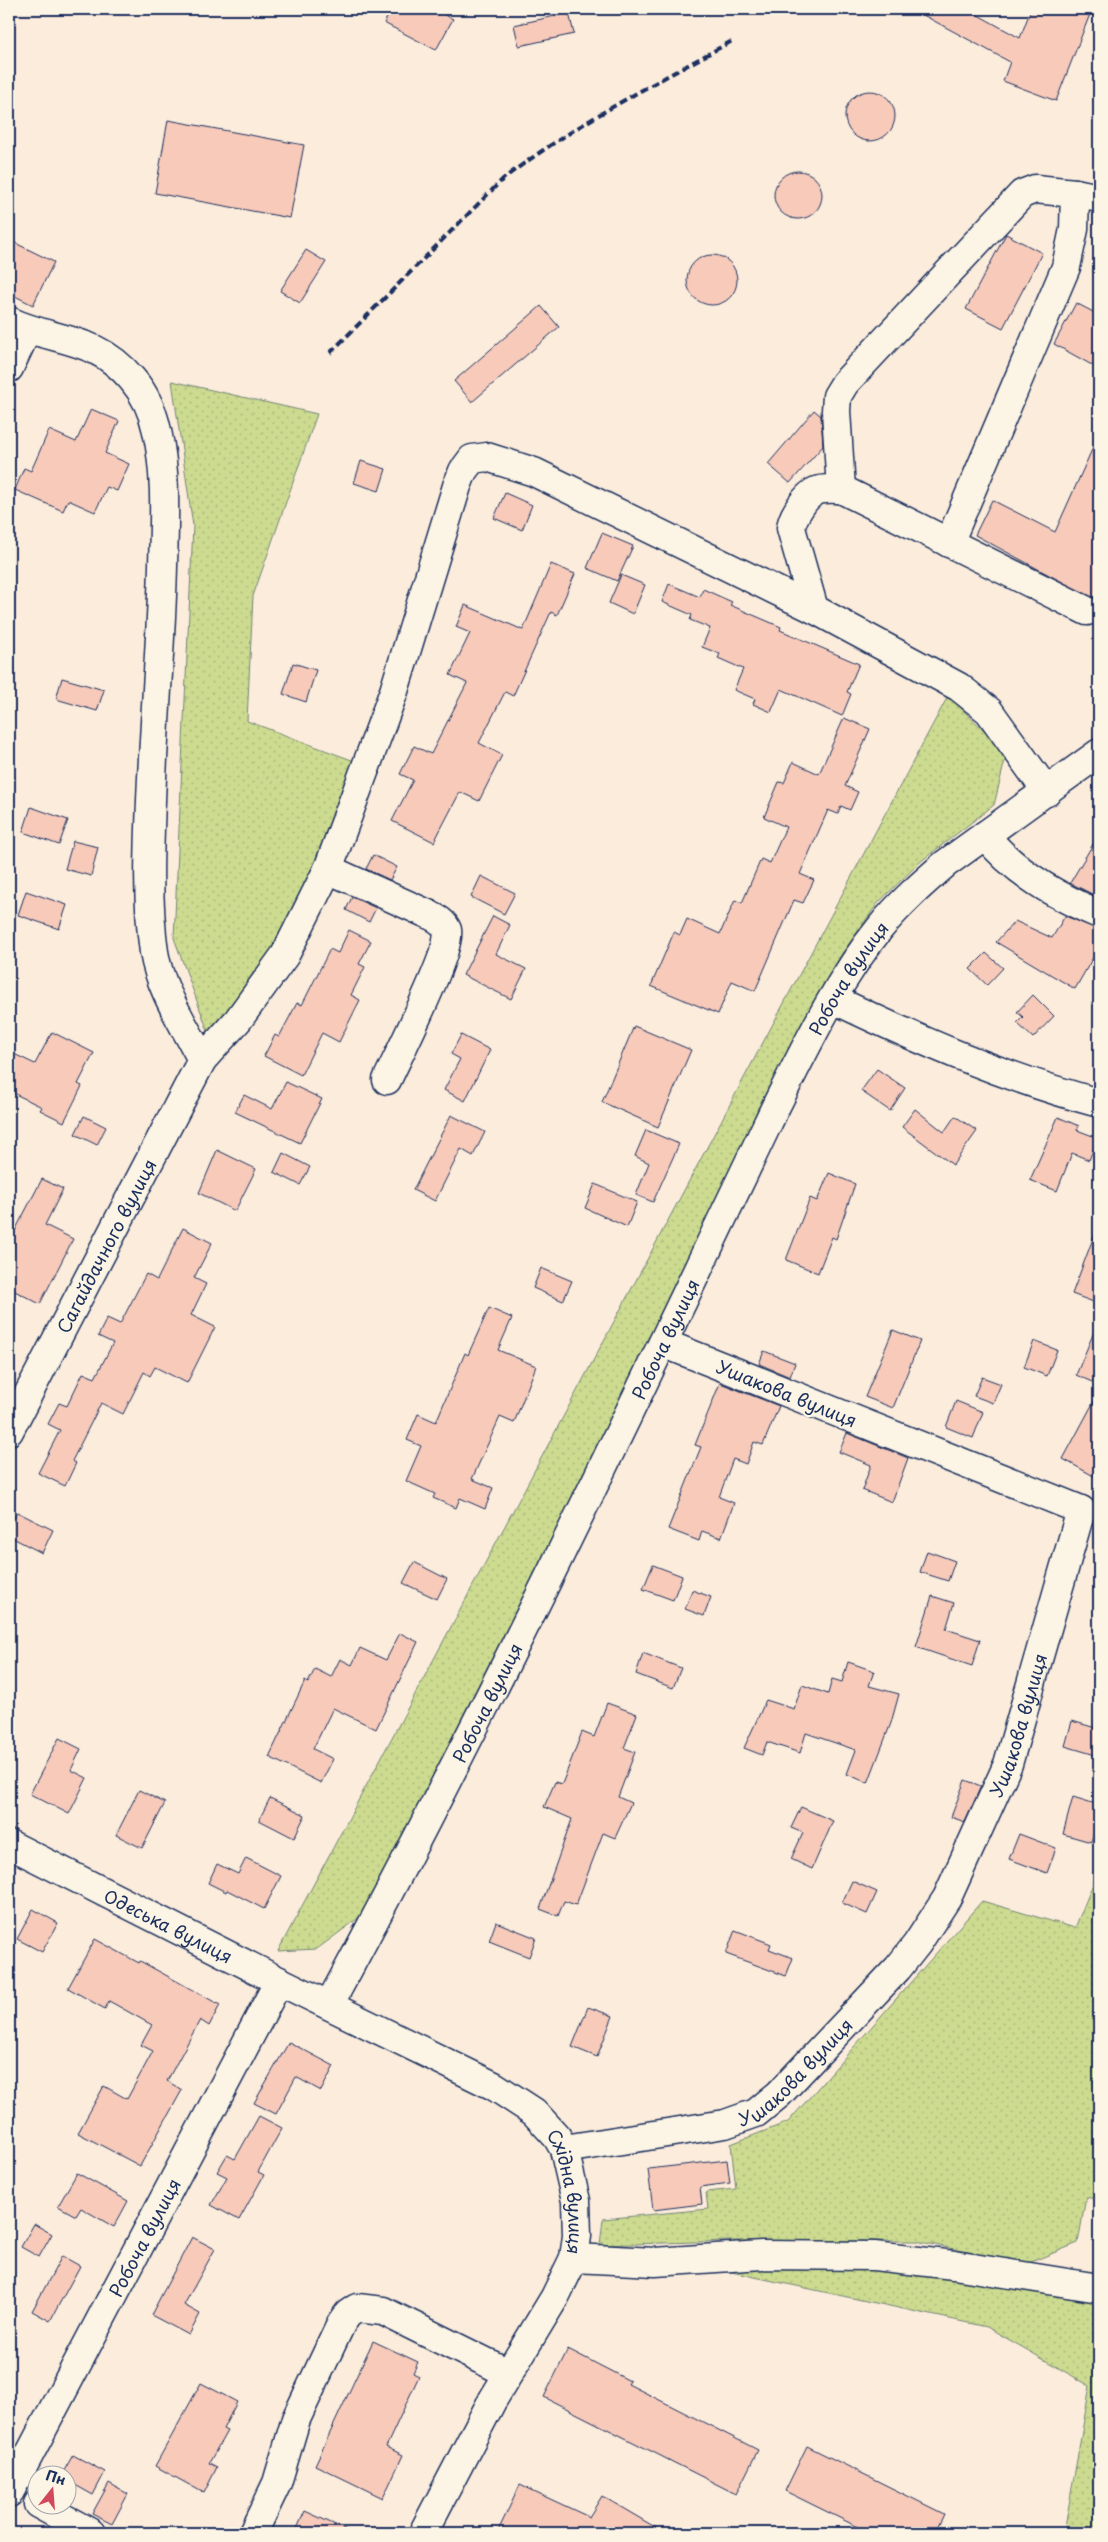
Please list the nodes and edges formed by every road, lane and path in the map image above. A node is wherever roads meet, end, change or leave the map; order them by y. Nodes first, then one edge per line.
1 (1087, 196) edge
2 (18, 326) edge
3 (9, 368) edge
4 (841, 489) junction
5 (949, 543) junction
6 (814, 609) junction
7 (1087, 611) dead end
8 (1099, 753) edge
9 (1047, 792) junction
10 (985, 835) junction
11 (328, 869) junction
12 (1099, 914) edge
13 (833, 999) junction
14 (202, 1060) junction
15 (387, 1080) dead end
16 (1099, 1103) edge
17 (663, 1343) junction
18 (9, 1431) edge
19 (9, 1844) edge
20 (279, 1981) junction
21 (329, 2005) junction
22 (564, 2149) junction
23 (574, 2258) junction
24 (1099, 2288) edge
25 (508, 2373) junction
26 (9, 2491) edge
27 (28, 2500) edge
28 (56, 2514) edge
29 (91, 2533) edge
30 (253, 2533) edge
31 (423, 2533) edge

1 - 4 street
1 - 5 street
2 - 3 street
2 - 14 street
4 - 5 street
4 - 6 street
5 - 7 street
6 - 9 street
6 - 11 street, Сагайдачного вулиця
8 - 9 street, Робоча вулиця
9 - 10 street, Робоча вулиця
10 - 12 street
10 - 13 street, Робоча вулиця
11 - 14 street, Сагайдачного вулиця
11 - 15 street
13 - 16 street
13 - 17 street, Робоча вулиця
14 - 18 street, Сагайдачного вулиця
17 - 21 street, Робоча вулиця
17 - 22 street, Ушакова вулиця
19 - 20 street, Одеська вулиця
20 - 21 street, Одеська вулиця
20 - 26 street, Робоча вулиця
21 - 22 street, Східна вулиця
22 - 23 street, Східна вулиця
23 - 24 street
23 - 25 street, Східна вулиця
25 - 30 street
25 - 31 street, Східна вулиця
26 - 27 street
28 - 29 street

